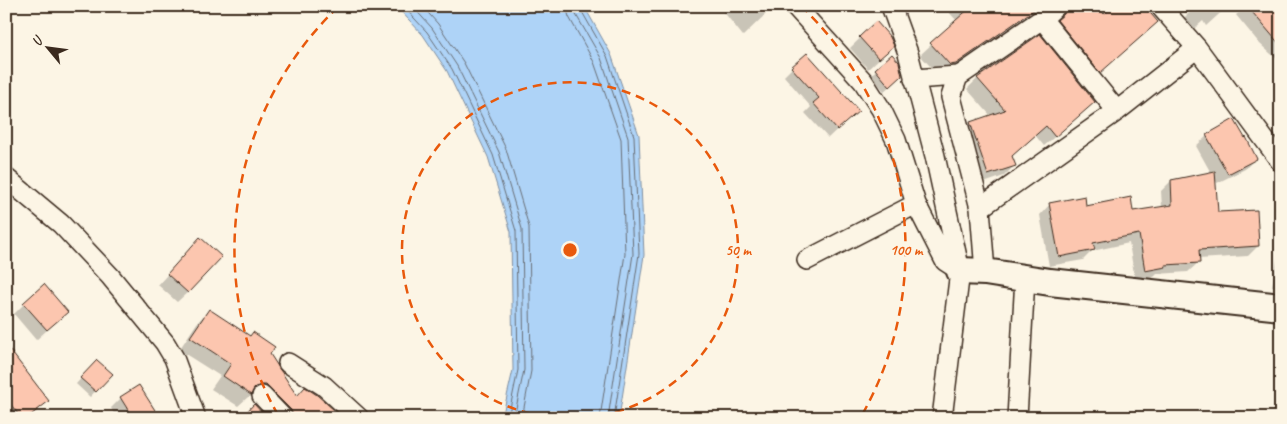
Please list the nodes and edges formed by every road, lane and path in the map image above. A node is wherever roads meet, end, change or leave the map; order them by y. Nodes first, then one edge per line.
1 (795, 6) edge
2 (891, 6) edge
3 (1160, 6) edge
4 (1049, 12) edge
5 (1197, 48) junction
6 (958, 76) junction
7 (914, 79) junction
8 (1117, 111) junction
9 (1281, 162) edge
10 (10, 186) edge
11 (916, 204) junction
12 (980, 208) junction
13 (807, 260) dead end
14 (960, 271) junction
15 (985, 272) junction
16 (1025, 278) junction
17 (1281, 307) edge
18 (288, 363) dead end
19 (262, 396) dead end
20 (196, 418) edge
21 (283, 418) edge
22 (359, 418) edge
23 (942, 418) edge
24 (1017, 418) edge

1 - 11 street
2 - 7 street
3 - 5 street
4 - 6 street
4 - 8 street
5 - 8 street
5 - 9 street
6 - 7 street
6 - 12 street
7 - 14 street
8 - 12 street
10 - 20 street
11 - 13 street
11 - 14 street
12 - 15 street
14 - 15 street
14 - 23 street
15 - 16 street
16 - 17 street
16 - 24 street
18 - 22 street
19 - 21 street

